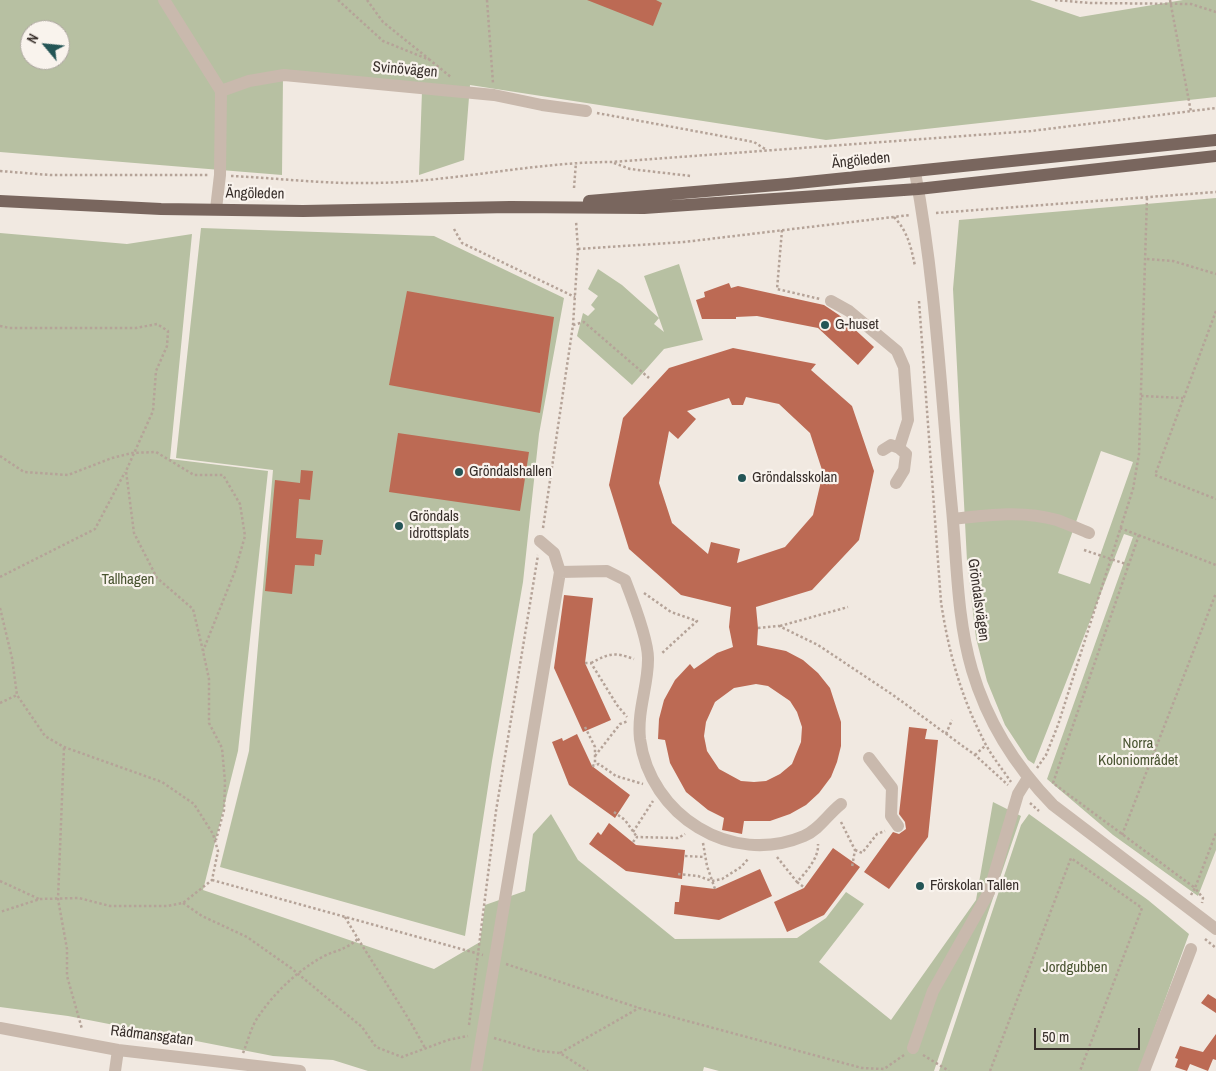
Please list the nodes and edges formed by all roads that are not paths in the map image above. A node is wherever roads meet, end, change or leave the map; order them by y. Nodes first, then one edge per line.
1 (164, 0) edge
2 (221, 91) junction
3 (586, 111) road end
4 (1216, 140) edge
5 (1216, 156) edge
6 (915, 172) junction
7 (918, 189) junction
8 (0, 202) edge
9 (510, 207) junction
10 (216, 209) junction
11 (831, 301) road end
12 (899, 448) junction
13 (883, 450) dead end
14 (896, 483) dead end
15 (952, 519) junction
16 (1089, 534) dead end
17 (540, 540) road end
18 (560, 572) junction
19 (870, 758) dead end
20 (1028, 778) junction
21 (838, 807) road end
22 (898, 826) road end
23 (1216, 929) edge
24 (1191, 949) dead end
25 (0, 1028) edge
26 (913, 1048) road end
27 (118, 1050) junction
28 (285, 1070) edge
29 (115, 1071) edge
30 (300, 1071) edge
31 (476, 1071) edge
32 (1144, 1071) edge

1 - 2 street
2 - 3 street, Svinövägen
2 - 10 street
4 - 6 main road, Ängöleden
5 - 7 main road, Ängöleden
6 - 7 street, Gröndalsvägen
6 - 9 main road, Ängöleden
7 - 9 main road, Ängöleden
7 - 15 street, Gröndalsvägen
8 - 10 main road, Ängöleden
9 - 10 main road, Ängöleden
11 - 12 street
12 - 13 street
12 - 14 street
15 - 16 street
15 - 20 street, Gröndalsvägen
17 - 18 street
18 - 21 street
18 - 31 street
19 - 22 street
20 - 23 street, Gröndalsvägen
20 - 26 street
24 - 32 street
25 - 27 street, Rådmansgatan
27 - 28 street, Rådmansgatan
27 - 29 street
28 - 30 street, Rådmansgatan

